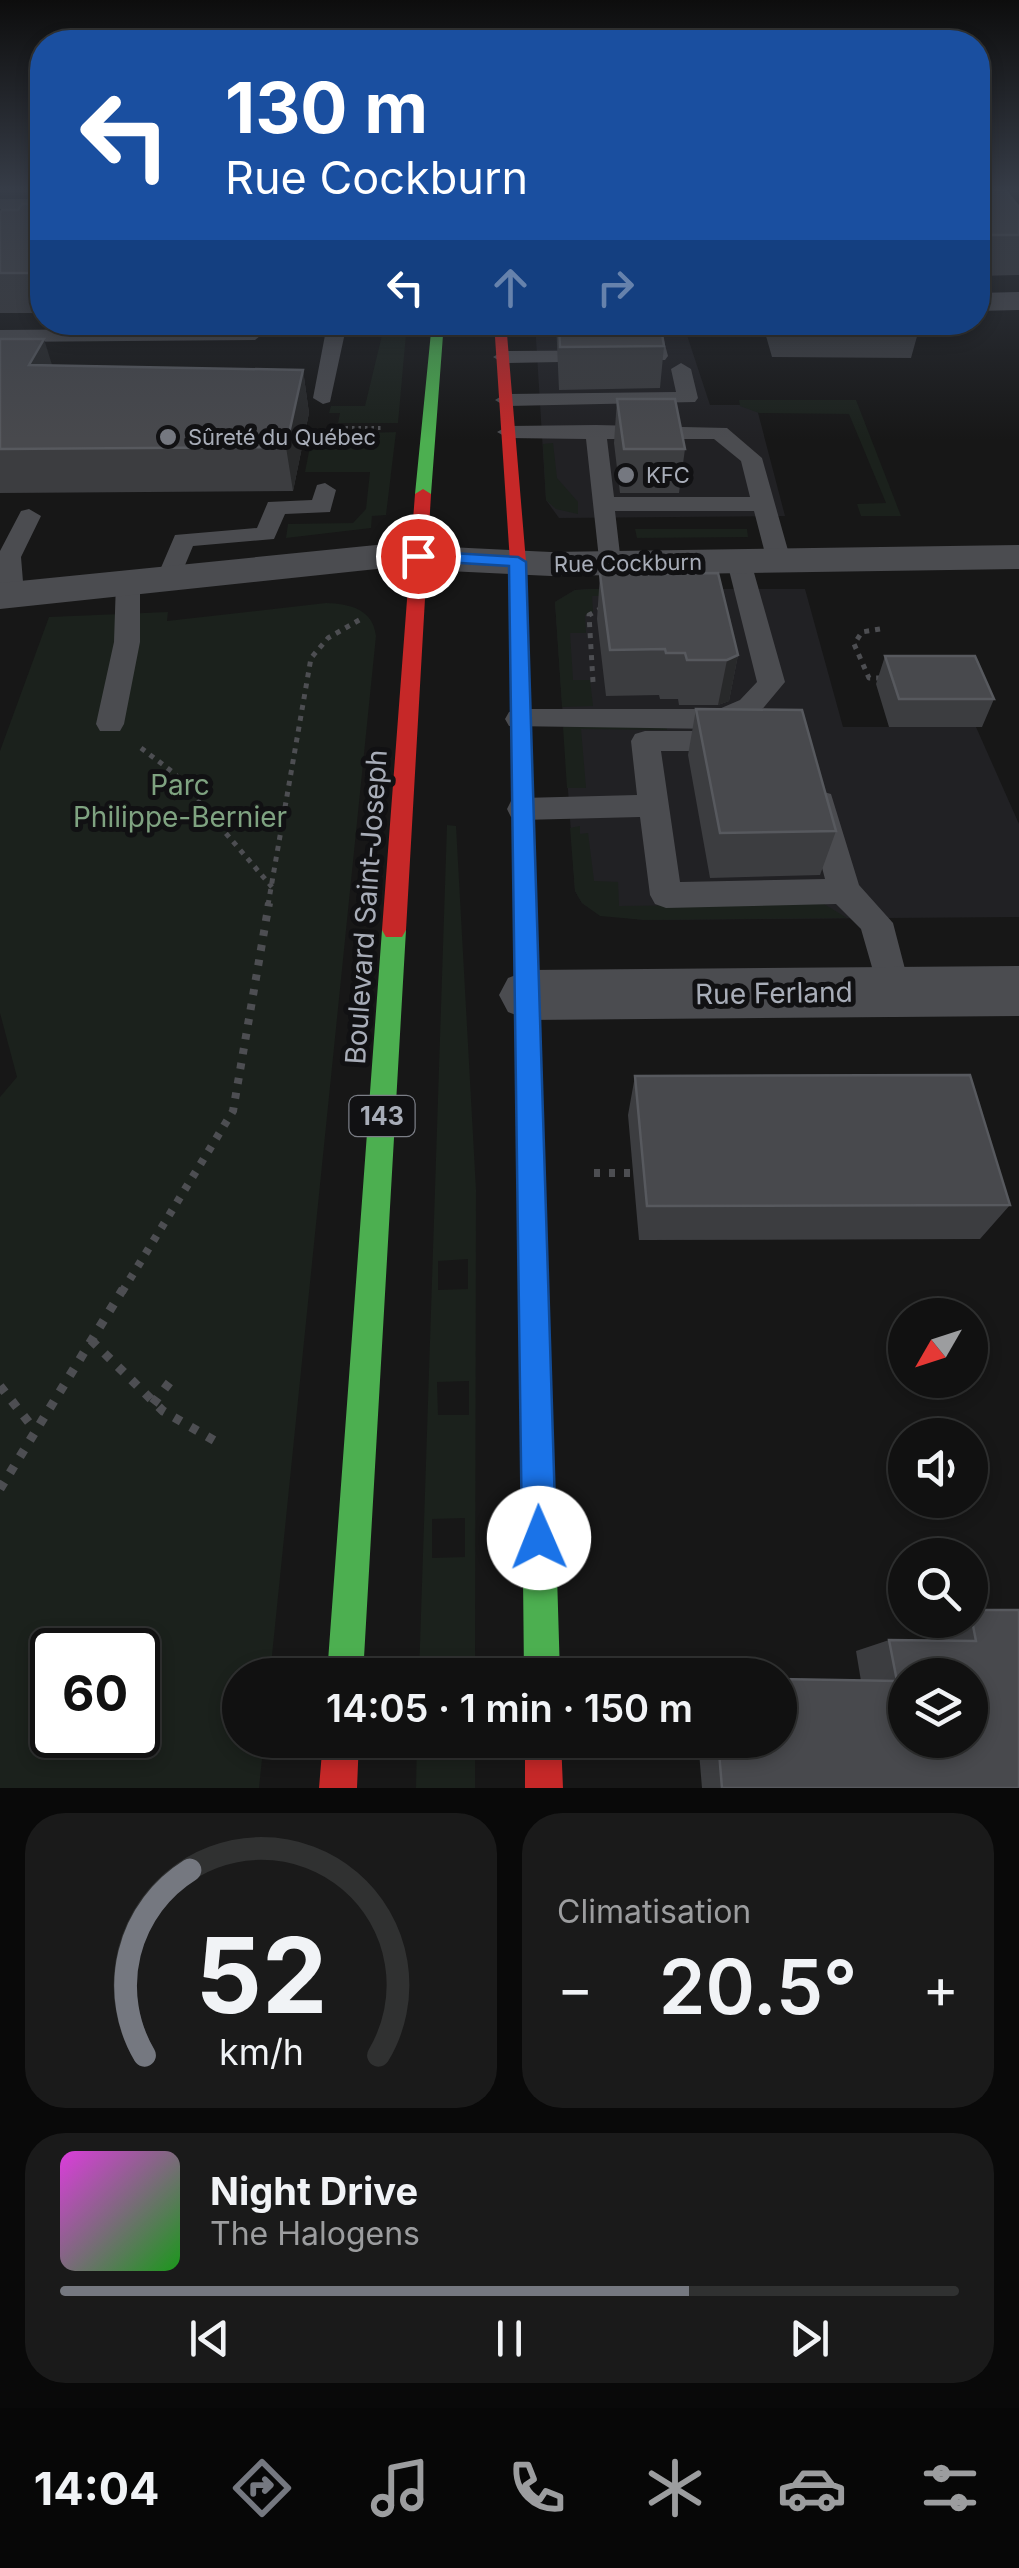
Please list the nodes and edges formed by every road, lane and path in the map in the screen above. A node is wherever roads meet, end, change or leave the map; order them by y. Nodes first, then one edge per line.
1 (990, 302) edge
2 (1019, 302) edge
3 (128, 335) edge
4 (335, 335) edge
5 (437, 335) edge
6 (501, 335) edge
7 (653, 335) edge
8 (0, 336) edge
9 (503, 357) junction
10 (681, 369) dead end
11 (323, 398) dead end
12 (505, 400) junction
13 (337, 428) dead end
14 (384, 428) dead end
15 (596, 431) junction
16 (508, 432) junction
17 (325, 490) dead end
18 (604, 504) junction
19 (764, 504) junction
20 (29, 516) dead end
21 (418, 556) junction
22 (1019, 557) edge
23 (759, 561) junction
24 (518, 562) junction
25 (610, 563) junction
26 (148, 580) junction
27 (5, 595) edge
28 (607, 605) edge
29 (717, 606) edge
30 (751, 606) junction
31 (373, 613) dead end
32 (594, 614) dead end
33 (880, 629) dead end
34 (887, 678) edge
35 (519, 719) junction
36 (110, 724) dead end
37 (768, 742) edge
38 (143, 749) dead end
39 (814, 780) edge
40 (654, 806) junction
41 (522, 809) junction
42 (273, 888) junction
43 (844, 892) junction
44 (894, 992) junction
45 (1019, 992) edge
46 (528, 995) junction
47 (587, 1173) dead end
48 (633, 1173) dead end
49 (91, 1340) junction
50 (172, 1379) dead end
51 (0, 1386) edge
52 (153, 1404) junction
53 (34, 1429) junction
54 (215, 1441) dead end
55 (0, 1489) edge
56 (347, 1658) edge
57 (542, 1658) edge
58 (340, 1758) edge
59 (543, 1758) edge
60 (338, 1788) edge
61 (544, 1788) edge

1 - 2 street
3 - 8 lane
4 - 11 lane
5 - 21 main road, Boulevard Saint-Joseph / 143
6 - 9 main road
7 - 9 lane
9 - 12 main road
10 - 12 lane
12 - 16 main road
13 - 14 path
15 - 16 lane
15 - 18 lane
15 - 19 lane
16 - 24 main road
17 - 26 lane
18 - 19 lane
18 - 25 lane
19 - 23 lane
20 - 27 lane
21 - 24 street, Rue Cockburn
21 - 26 street, Rue Cockburn
21 - 56 main road, Boulevard Saint-Joseph / 143
22 - 23 street, Rue Cockburn
23 - 25 street, Rue Cockburn
23 - 30 lane
24 - 25 street, Rue Cockburn
24 - 35 main road
26 - 27 street, Rue Cockburn
26 - 36 lane
28 - 32 path
29 - 30 lane
30 - 35 lane
31 - 42 path
33 - 34 path
35 - 41 main road
37 - 40 lane
38 - 42 path
39 - 43 lane
40 - 41 lane
40 - 43 lane
41 - 46 main road
42 - 49 path
43 - 44 lane
44 - 45 street, Rue Ferland
44 - 46 street, Rue Ferland
46 - 57 main road
47 - 48 path
49 - 52 path
49 - 53 path
50 - 52 path
51 - 53 path
52 - 54 path
53 - 55 path
58 - 60 main road
59 - 61 main road

